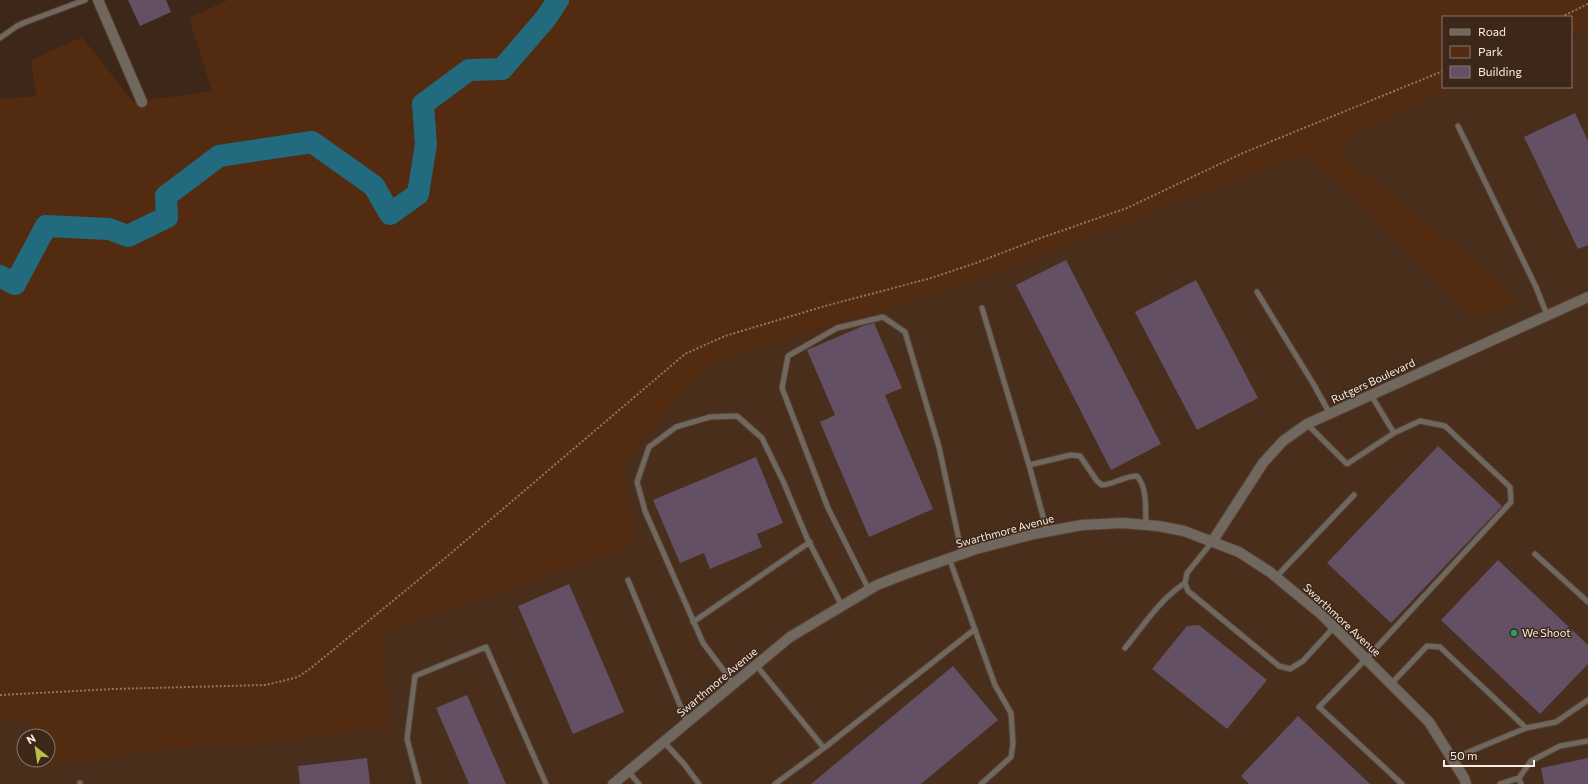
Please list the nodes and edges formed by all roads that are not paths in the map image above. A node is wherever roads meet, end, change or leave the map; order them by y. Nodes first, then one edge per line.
1 (85, 0) edge
2 (98, 0) edge
3 (0, 38) edge
4 (142, 102) dead end
5 (1458, 126) dead end
6 (1257, 292) dead end
7 (1588, 297) edge
8 (982, 308) dead end
9 (1548, 315) junction
10 (1371, 395) junction
11 (1330, 414) junction
12 (1307, 424) junction
13 (1394, 434) junction
14 (1029, 465) junction
15 (1354, 495) dead end
16 (1146, 525) junction
17 (1047, 531) junction
18 (810, 542) junction
19 (1212, 542) junction
20 (962, 554) junction
21 (1535, 554) dead end
22 (949, 558) junction
23 (1276, 577) junction
24 (628, 580) dead end
25 (1185, 583) junction
26 (869, 590) junction
27 (1588, 602) edge
28 (842, 606) junction
29 (694, 622) junction
30 (1334, 626) junction
31 (975, 629) junction
32 (1125, 648) dead end
33 (1366, 659) junction
34 (756, 665) junction
35 (734, 684) junction
36 (1391, 684) junction
37 (1588, 700) edge
38 (687, 722) junction
39 (1526, 728) junction
40 (1588, 741) edge
41 (664, 742) junction
42 (824, 748) junction
43 (1452, 759) junction
44 (628, 771) junction
45 (1519, 778) junction
46 (419, 784) edge
47 (546, 784) edge
48 (613, 784) edge
49 (639, 784) edge
50 (699, 784) edge
51 (776, 784) edge
52 (981, 784) edge
53 (1402, 784) edge
54 (1466, 784) edge
55 (1500, 784) edge
56 (1521, 784) edge

1 - 3 lane
2 - 4 street
5 - 9 lane
6 - 11 lane
7 - 9 street, Rutgers Boulevard
8 - 14 lane
9 - 10 street, Rutgers Boulevard
10 - 11 street, Rutgers Boulevard
10 - 13 lane
11 - 12 street, Rutgers Boulevard
12 - 13 lane
12 - 19 street, Rutgers Boulevard
13 - 33 lane
14 - 16 lane
14 - 17 lane
15 - 23 lane
16 - 17 street, Swarthmore Avenue
16 - 19 street, Swarthmore Avenue
17 - 20 street, Swarthmore Avenue
18 - 28 lane
18 - 29 lane
18 - 29 lane
19 - 23 street, Swarthmore Avenue
19 - 25 lane
20 - 22 street, Swarthmore Avenue
20 - 26 lane
21 - 27 lane
22 - 26 street, Swarthmore Avenue
22 - 31 lane
23 - 30 street, Swarthmore Avenue
24 - 38 lane
25 - 30 lane
25 - 32 lane
26 - 28 street, Swarthmore Avenue
28 - 34 street, Swarthmore Avenue
29 - 35 lane
30 - 33 street, Swarthmore Avenue
31 - 42 lane
31 - 52 lane
33 - 36 street, Swarthmore Avenue
33 - 53 lane
34 - 35 street, Swarthmore Avenue
34 - 42 lane
35 - 38 street, Swarthmore Avenue
36 - 39 lane
36 - 43 street, Swarthmore Avenue
37 - 39 lane
38 - 41 street, Swarthmore Avenue
39 - 43 lane
40 - 45 lane
41 - 44 street, Swarthmore Avenue
41 - 50 lane
42 - 51 lane
43 - 54 street, Swarthmore Avenue
44 - 48 street, Swarthmore Avenue
44 - 49 lane
45 - 55 lane
45 - 56 lane
46 - 47 lane

